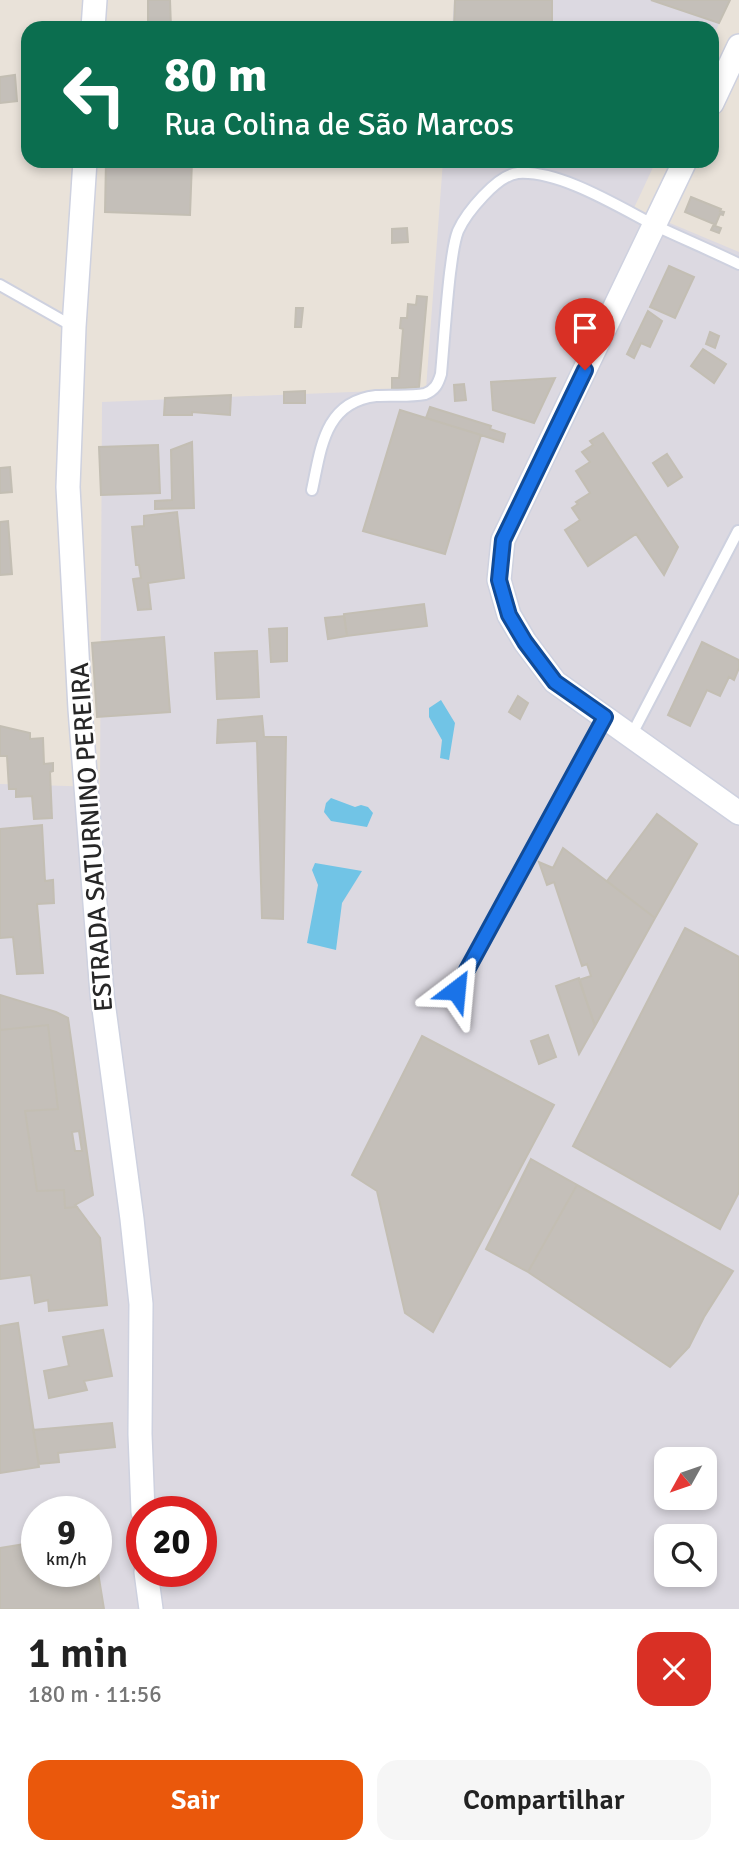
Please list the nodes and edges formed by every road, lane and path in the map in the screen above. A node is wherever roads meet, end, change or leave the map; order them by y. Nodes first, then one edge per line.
1 (95, 0) edge
2 (94, 21) edge
3 (739, 46) edge
4 (719, 88) edge
5 (85, 168) edge
6 (682, 168) edge
7 (656, 225) junction
8 (739, 264) edge
9 (0, 285) edge
10 (74, 327) junction
11 (312, 490) dead end
12 (738, 531) edge
13 (605, 717) junction
14 (631, 736) junction
15 (739, 813) edge
16 (456, 990) dead end
17 (142, 1496) edge
18 (148, 1587) edge
19 (151, 1609) edge

1 - 2 street
3 - 4 street
5 - 10 street, ESTRADA SATURNINO PEREIRA
6 - 7 street
7 - 8 lane
7 - 11 lane
7 - 13 street
9 - 10 lane
10 - 17 street, ESTRADA SATURNINO PEREIRA
12 - 14 lane
13 - 14 street
13 - 16 lane
14 - 15 street
18 - 19 street

